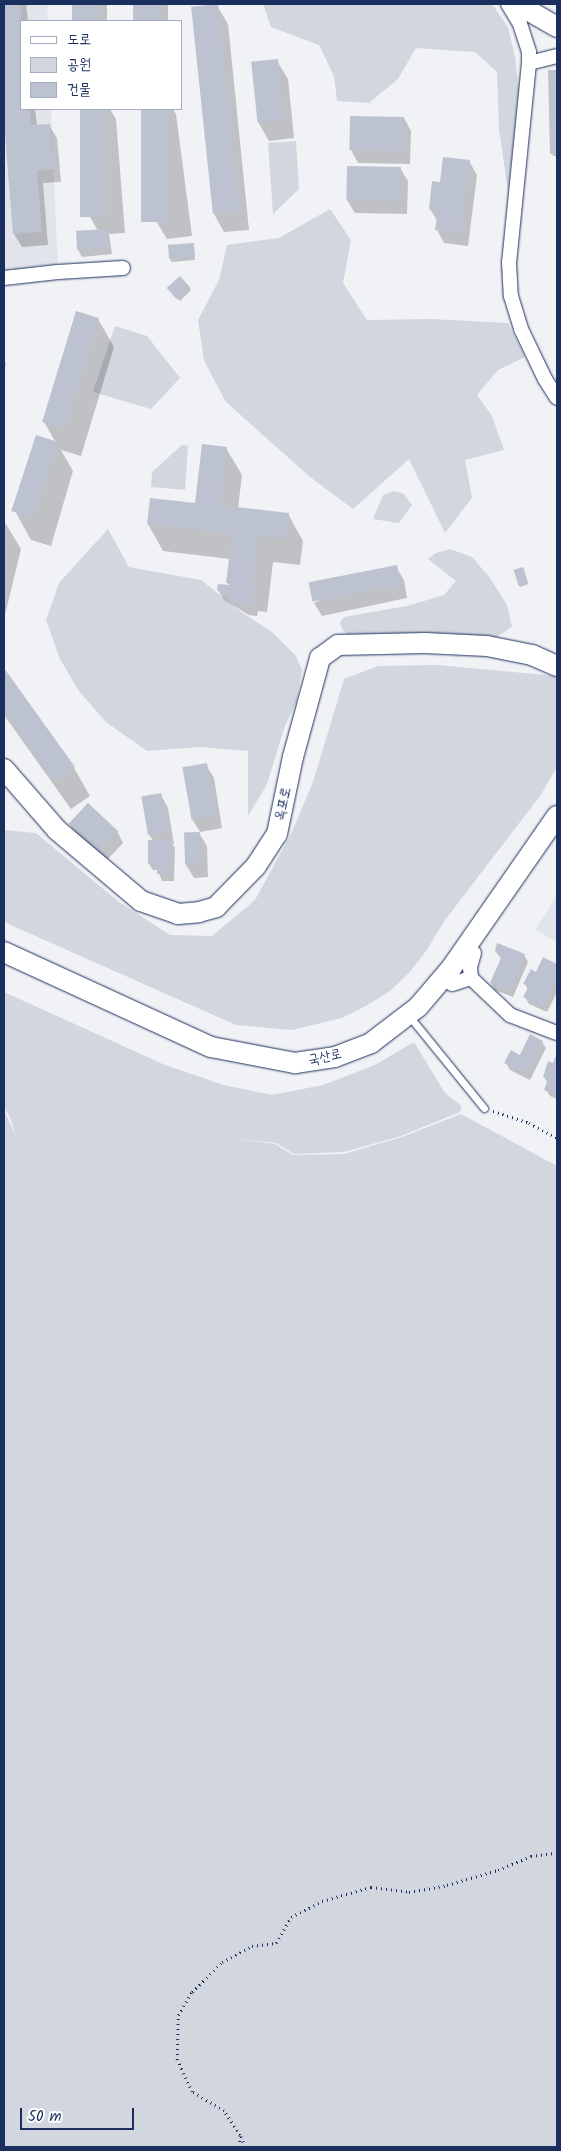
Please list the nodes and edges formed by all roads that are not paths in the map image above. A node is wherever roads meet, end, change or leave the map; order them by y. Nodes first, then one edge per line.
1 (508, 4) edge
2 (517, 4) edge
3 (557, 28) edge
4 (557, 56) edge
5 (529, 63) junction
6 (123, 268) dead end
7 (4, 278) edge
8 (557, 398) edge
9 (557, 666) edge
10 (4, 769) edge
11 (557, 816) edge
12 (557, 831) edge
13 (4, 952) edge
14 (474, 953) junction
15 (4, 966) edge
16 (471, 978) junction
17 (452, 984) junction
18 (414, 1022) junction
19 (557, 1033) edge
20 (484, 1108) road end

1 - 5 street
2 - 3 street
4 - 5 street
5 - 8 street
6 - 7 street
9 - 10 street, 옥포로
11 - 13 street, 국산로
12 - 14 street, 국산로
14 - 16 street
14 - 17 street, 국산로
15 - 18 street, 국산로
16 - 17 street
16 - 19 street
17 - 18 street, 국산로
18 - 20 lane

